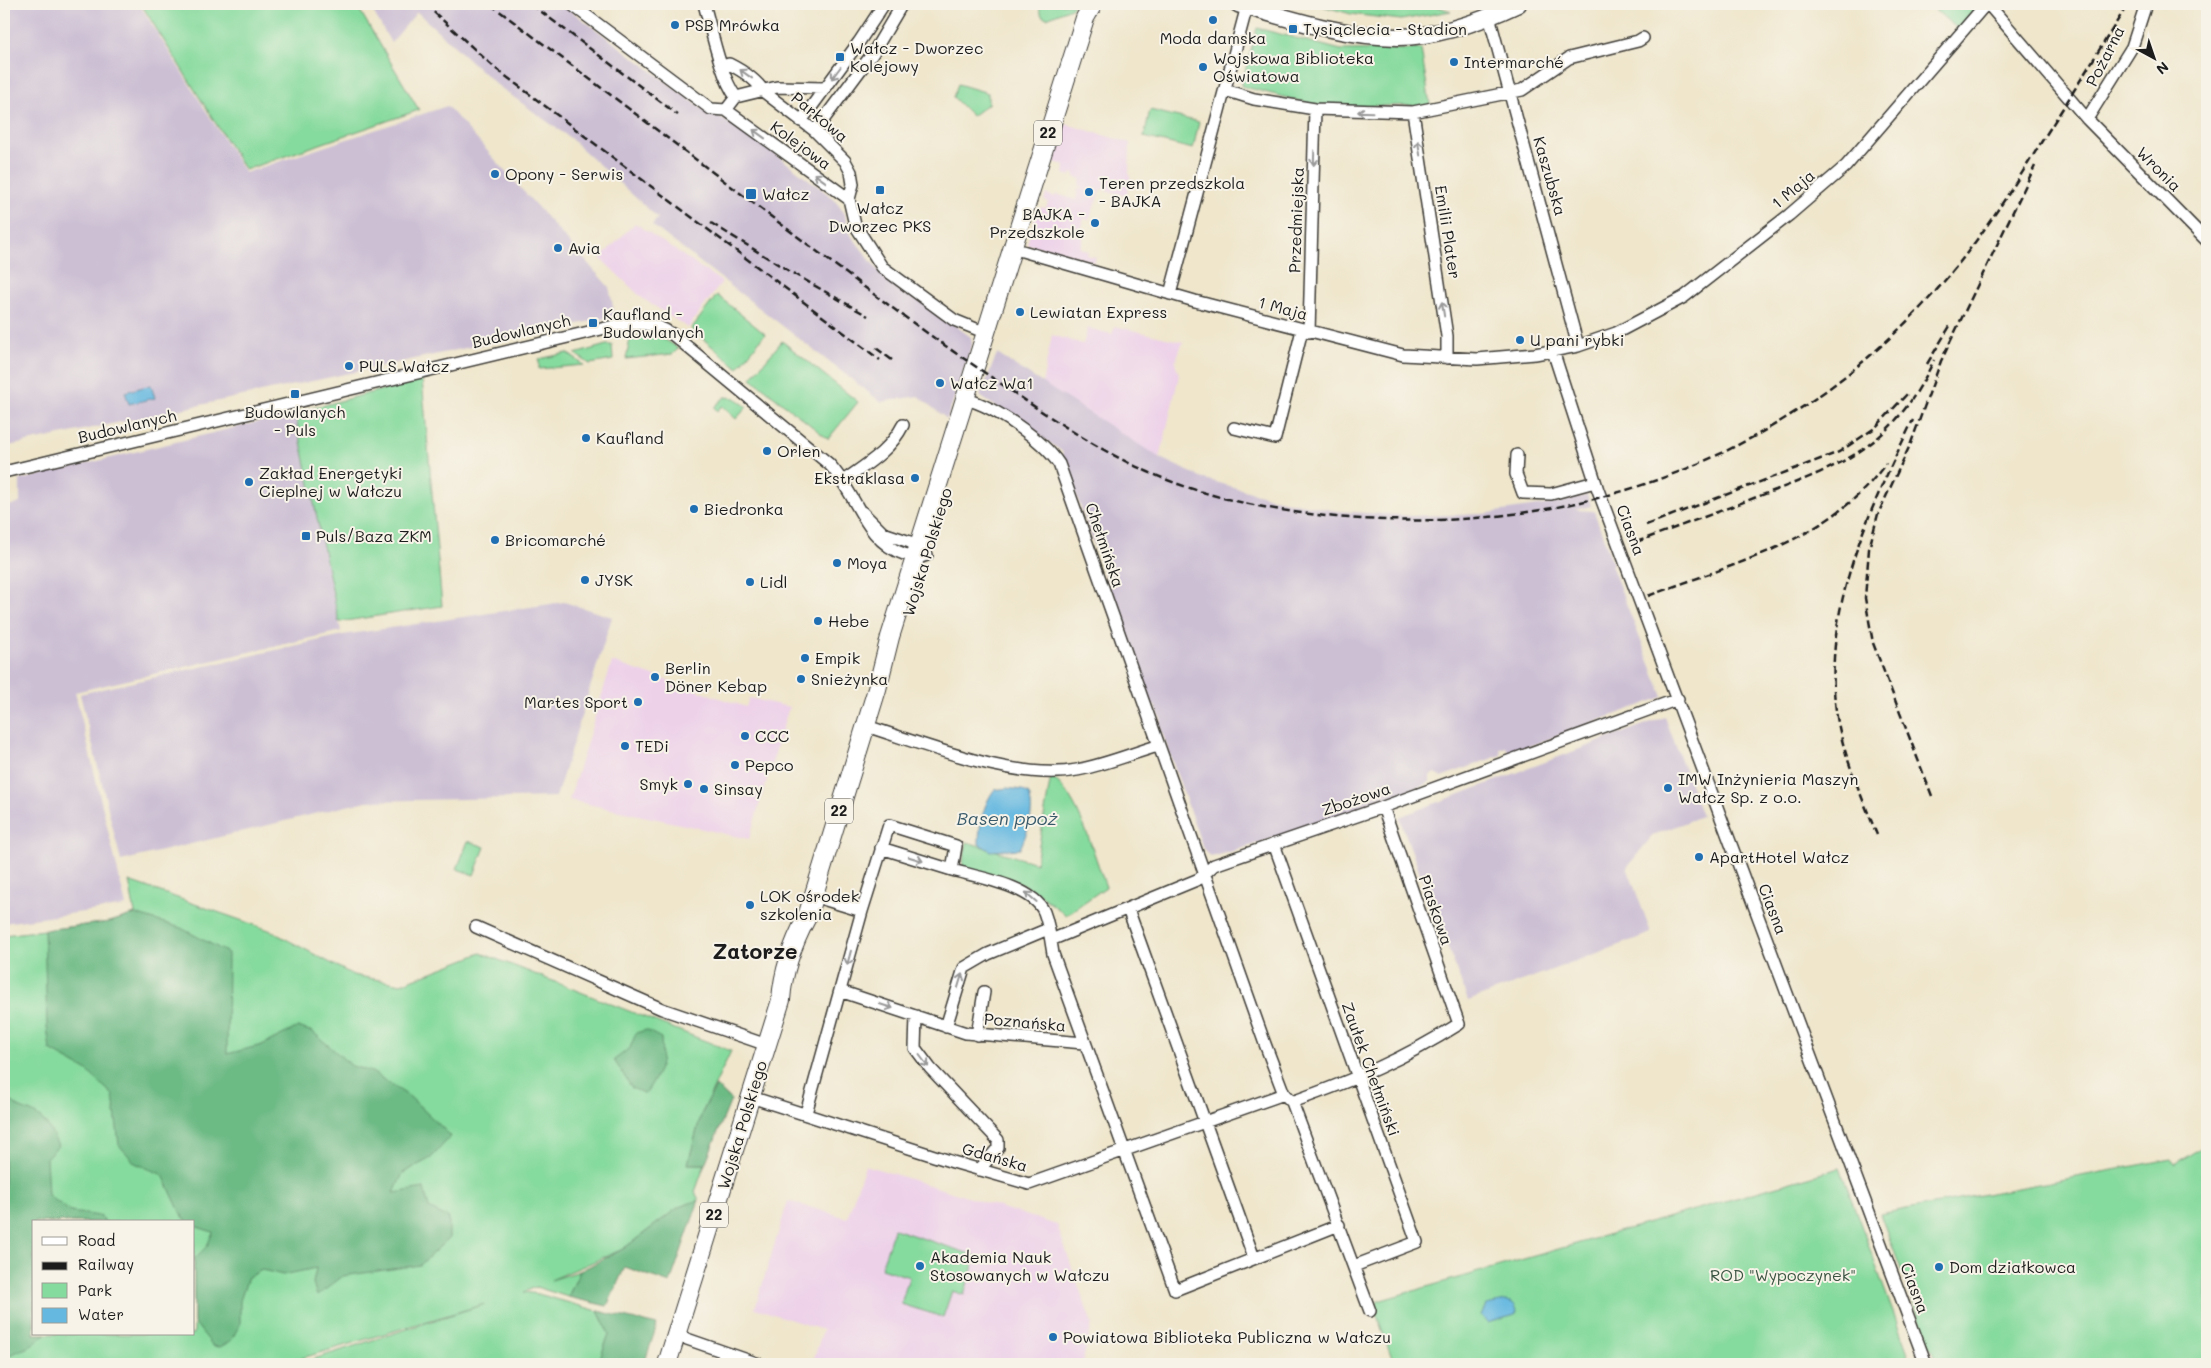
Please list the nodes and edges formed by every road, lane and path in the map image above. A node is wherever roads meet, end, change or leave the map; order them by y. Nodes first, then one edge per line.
1 (571, 4) edge
2 (704, 4) edge
3 (884, 4) edge
4 (902, 4) edge
5 (1518, 4) edge
6 (1987, 4) edge
7 (2146, 4) edge
8 (1243, 5) edge
9 (1088, 8) edge
10 (1489, 16) junction
11 (876, 18) junction
12 (890, 27) junction
13 (1643, 38) dead end
14 (723, 66) junction
15 (825, 88) junction
16 (1226, 90) junction
17 (764, 92) junction
18 (1510, 94) junction
19 (736, 97) junction
20 (1315, 109) junction
21 (726, 110) junction
22 (1413, 112) junction
23 (2087, 119) junction
24 (801, 121) junction
25 (815, 131) junction
26 (849, 199) junction
27 (2207, 241) edge
28 (1012, 248) junction
29 (1170, 294) junction
30 (1305, 331) junction
31 (986, 333) junction
32 (1578, 346) junction
33 (1553, 351) junction
34 (1447, 358) junction
35 (964, 407) junction
36 (903, 424) dead end
37 (1234, 428) dead end
38 (1517, 455) dead end
39 (4, 472) edge
40 (844, 481) junction
41 (1595, 482) junction
42 (862, 512) junction
43 (928, 518) junction
44 (902, 539) junction
45 (921, 554) junction
46 (1678, 699) junction
47 (866, 726) junction
48 (1157, 746) junction
49 (1383, 807) junction
50 (1274, 844) junction
51 (881, 848) junction
52 (952, 870) junction
53 (1205, 873) junction
54 (813, 896) junction
55 (1128, 909) junction
56 (862, 911) junction
57 (476, 927) dead end
58 (1048, 928) junction
59 (1051, 940) junction
60 (840, 991) junction
61 (984, 992) dead end
62 (916, 1016) junction
63 (1459, 1024) joint
64 (946, 1027) junction
65 (977, 1035) junction
66 (1084, 1043) junction
67 (767, 1045) junction
68 (1357, 1079) junction
69 (751, 1097) junction
70 (1288, 1098) junction
71 (806, 1113) junction
72 (1204, 1121) junction
73 (1123, 1150) junction
74 (979, 1170) junction
75 (1339, 1225) junction
76 (1254, 1258) junction
77 (1354, 1266) junction
78 (1370, 1311) dead end
79 (676, 1334) junction
80 (667, 1364) edge
81 (759, 1364) edge
82 (1926, 1364) edge

1 - 21 street, Kolejowa
2 - 14 street
3 - 11 street
4 - 12 street
5 - 10 street
6 - 23 street, Wronia
6 - 32 street, 1 Maja
7 - 23 street, Pożarna
8 - 10 street
8 - 16 street
9 - 28 main road, Wojska Polskiego / 22
10 - 18 street, Kaszubska
11 - 12 street
11 -> 15 street
12 - 25 street
13 - 18 street
17 -> 14 street, Parkowa
14 - 19 street
15 - 17 street, Parkowa
15 - 24 street
16 - 20 street
16 - 29 street
17 - 19 street, Parkowa
17 - 24 street, Parkowa
18 - 22 street
18 - 32 street, Kaszubska
19 - 21 street
22 -> 20 street
20 -> 30 street, Przedmiejska
26 -> 21 street, Kolejowa
34 -> 22 street, Emilii Plater
23 - 27 street, Wronia
24 - 25 street, Parkowa
25 - 26 street, Parkowa
26 - 31 street
28 - 29 street, 1 Maja
28 - 31 main road, Wojska Polskiego / 22
29 - 30 street, 1 Maja
30 - 34 street, 1 Maja
30 - 37 street, Przedmiejska
31 - 35 main road, Wojska Polskiego / 22
32 - 33 street, 1 Maja
33 - 34 street, 1 Maja
33 - 41 street, Ciasna
35 - 43 main road, Wojska Polskiego / 22
35 - 45 main road, Wojska Polskiego / 22
35 - 48 street, Chełmińska
36 - 40 street
38 - 41 street
39 - 40 street, Budowlanych
40 - 42 street, Budowlanych
41 - 46 street, Ciasna
42 - 44 street, Budowlanych
42 - 45 street, Budowlanych
43 - 44 street
43 - 45 main road, Wojska Polskiego / 22
44 - 45 street, Budowlanych
45 - 47 main road, Wojska Polskiego / 22
46 - 49 street, Zbożowa
46 - 82 street, Ciasna
47 - 48 street
47 - 54 main road, Wojska Polskiego / 22
48 - 53 street, Chełmińska
49 - 50 street, Zbożowa
49 - 63 street, Piaskowa
50 - 53 street, Zbożowa
50 - 68 street, Zaułek Chełmiński
51 -> 52 street, Poznańska
51 - 52 street
51 - 56 street
58 -> 52 street, Poznańska
53 - 55 street, Zbożowa
53 - 70 street
54 - 56 street
54 - 67 main road, Wojska Polskiego / 22
55 - 59 street, Zbożowa
55 - 72 street
56 -> 60 street
57 - 67 street
58 - 59 street, Poznańska
64 -> 58 street
59 - 66 street, Poznańska
60 -> 62 street, Poznańska
60 - 71 street
61 - 65 street
62 - 64 street, Poznańska
62 -> 74 street
63 - 68 street, Gdańska
64 - 65 street, Poznańska
65 - 66 street, Poznańska
66 - 73 street
67 - 69 main road, Wojska Polskiego / 22
68 - 70 street, Gdańska
68 - 77 street, Zaułek Chełmiński
69 - 71 street, Gdańska
69 - 79 main road, Wojska Polskiego / 22
70 - 72 street, Gdańska
70 - 75 street
71 - 74 street, Gdańska
72 - 73 street, Gdańska
72 - 76 street
73 - 74 street, Gdańska
73 - 76 street
75 - 76 street
75 - 77 street
77 - 78 street
79 - 80 main road, Wojska Polskiego / 22
79 - 81 street

